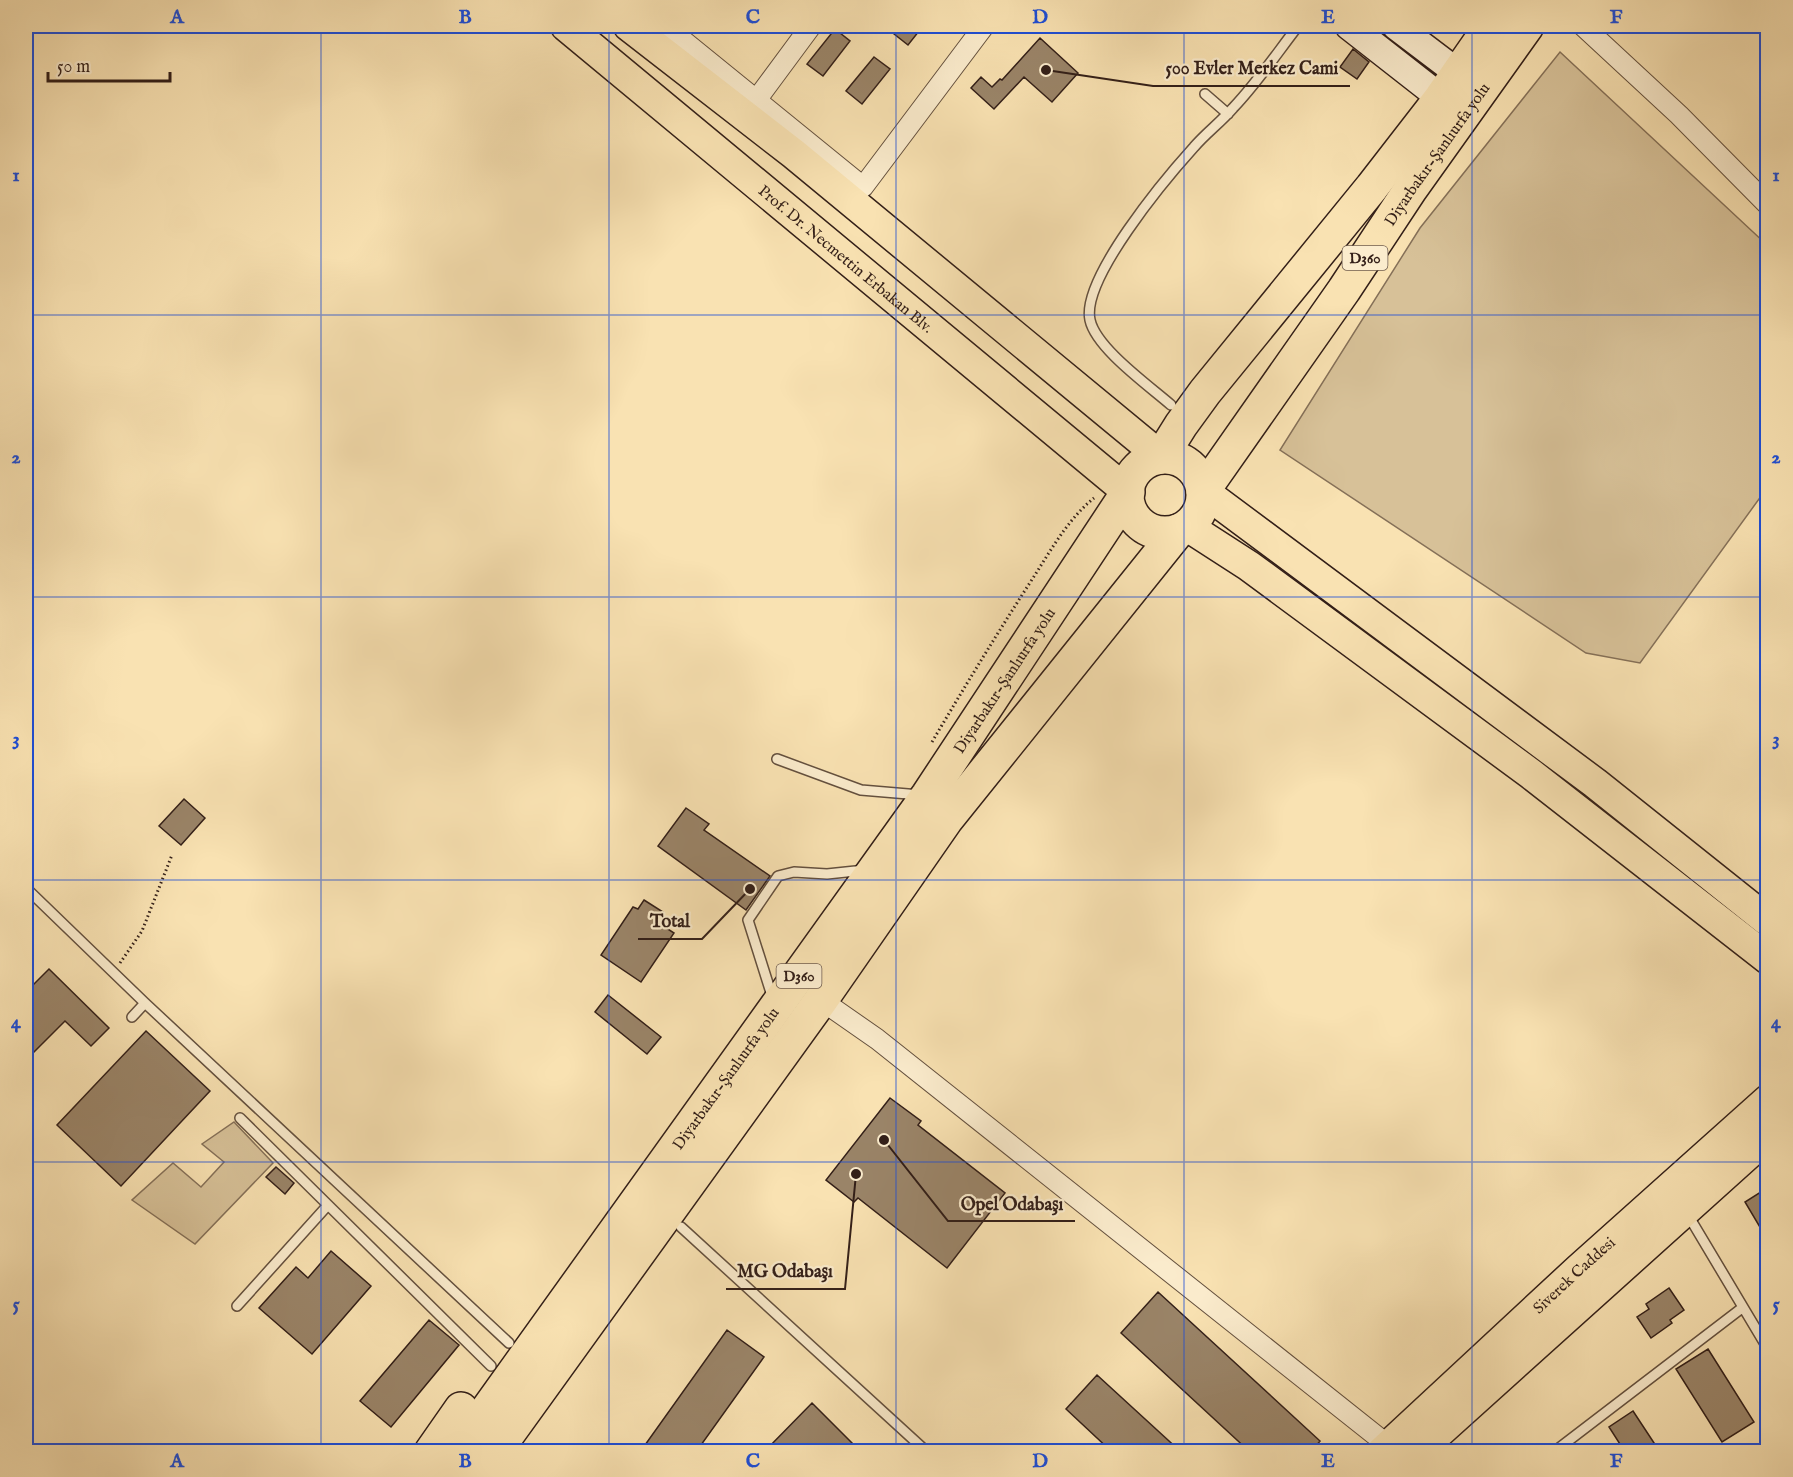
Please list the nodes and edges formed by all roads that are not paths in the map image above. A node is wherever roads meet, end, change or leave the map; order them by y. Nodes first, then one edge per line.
1 (566, 26) edge
2 (629, 26) edge
3 (665, 26) edge
4 (811, 26) edge
5 (984, 26) edge
6 (1298, 26) edge
7 (1349, 26) edge
8 (1396, 26) edge
9 (1491, 26) edge
10 (1527, 26) edge
11 (1583, 26) edge
12 (1449, 86) junction
13 (1205, 94) dead end
14 (756, 99) junction
15 (1228, 114) junction
16 (1767, 205) edge
17 (1171, 405) dead end
18 (1161, 457) junction
19 (1203, 491) junction
20 (1114, 493) junction
21 (1183, 528) junction
22 (777, 759) dead end
23 (928, 795) junction
24 (876, 868) junction
25 (26, 888) edge
26 (1767, 921) edge
27 (1767, 959) edge
28 (821, 1000) junction
29 (145, 1003) junction
30 (771, 1016) junction
31 (132, 1017) dead end
32 (1767, 1100) edge
33 (240, 1118) dead end
34 (1767, 1136) edge
35 (328, 1204) junction
36 (1685, 1211) junction
37 (681, 1227) junction
38 (237, 1306) dead end
39 (1742, 1308) junction
40 (1767, 1349) edge
41 (500, 1355) junction
42 (1396, 1450) edge
43 (431, 1452) edge
44 (457, 1452) edge
45 (495, 1452) edge
46 (521, 1452) edge
47 (927, 1452) edge
48 (1561, 1452) edge

1 - 20 main road, Prof. Dr. Necmettin Erbakan Blv.
2 - 18 main road
3 - 14 street
4 - 14 street
5 - 14 street
6 - 15 lane
7 - 12 street
8 - 12 street
9 - 12 highway, Diyarbakır-Şanlıurfa yolu / D360
10 - 19 highway, Diyarbakır-Şanlıurfa yolu / D360
11 - 16 street
12 - 18 highway, Diyarbakır-Şanlıurfa yolu / D360
13 - 15 lane
15 - 17 lane
18 - 19 highway
18 - 20 highway, D360
19 - 21 highway, D360
19 - 26 main road
20 - 21 highway
20 - 23 highway, Diyarbakır-Şanlıurfa yolu / D360
21 - 27 main road
21 - 28 highway, Diyarbakır-Şanlıurfa yolu / D360
22 - 23 lane
23 - 24 highway, Diyarbakır-Şanlıurfa yolu / D360
24 - 30 highway, Diyarbakır-Şanlıurfa yolu / D360
24 - 30 lane
25 - 29 lane
28 - 37 highway
28 - 42 street
28 - 45 highway, Diyarbakır-Şanlıurfa yolu / D360
29 - 31 lane
29 - 41 lane
30 - 41 highway
30 - 44 highway, Diyarbakır-Şanlıurfa yolu / D360
32 - 42 main road, Siverek Caddesi
33 - 35 lane
34 - 36 main road, Siverek Caddesi
35 - 38 lane
35 - 41 lane
36 - 39 lane
36 - 42 main road, Siverek Caddesi
37 - 46 highway
37 - 47 lane
39 - 40 lane
39 - 48 lane
41 - 43 highway

